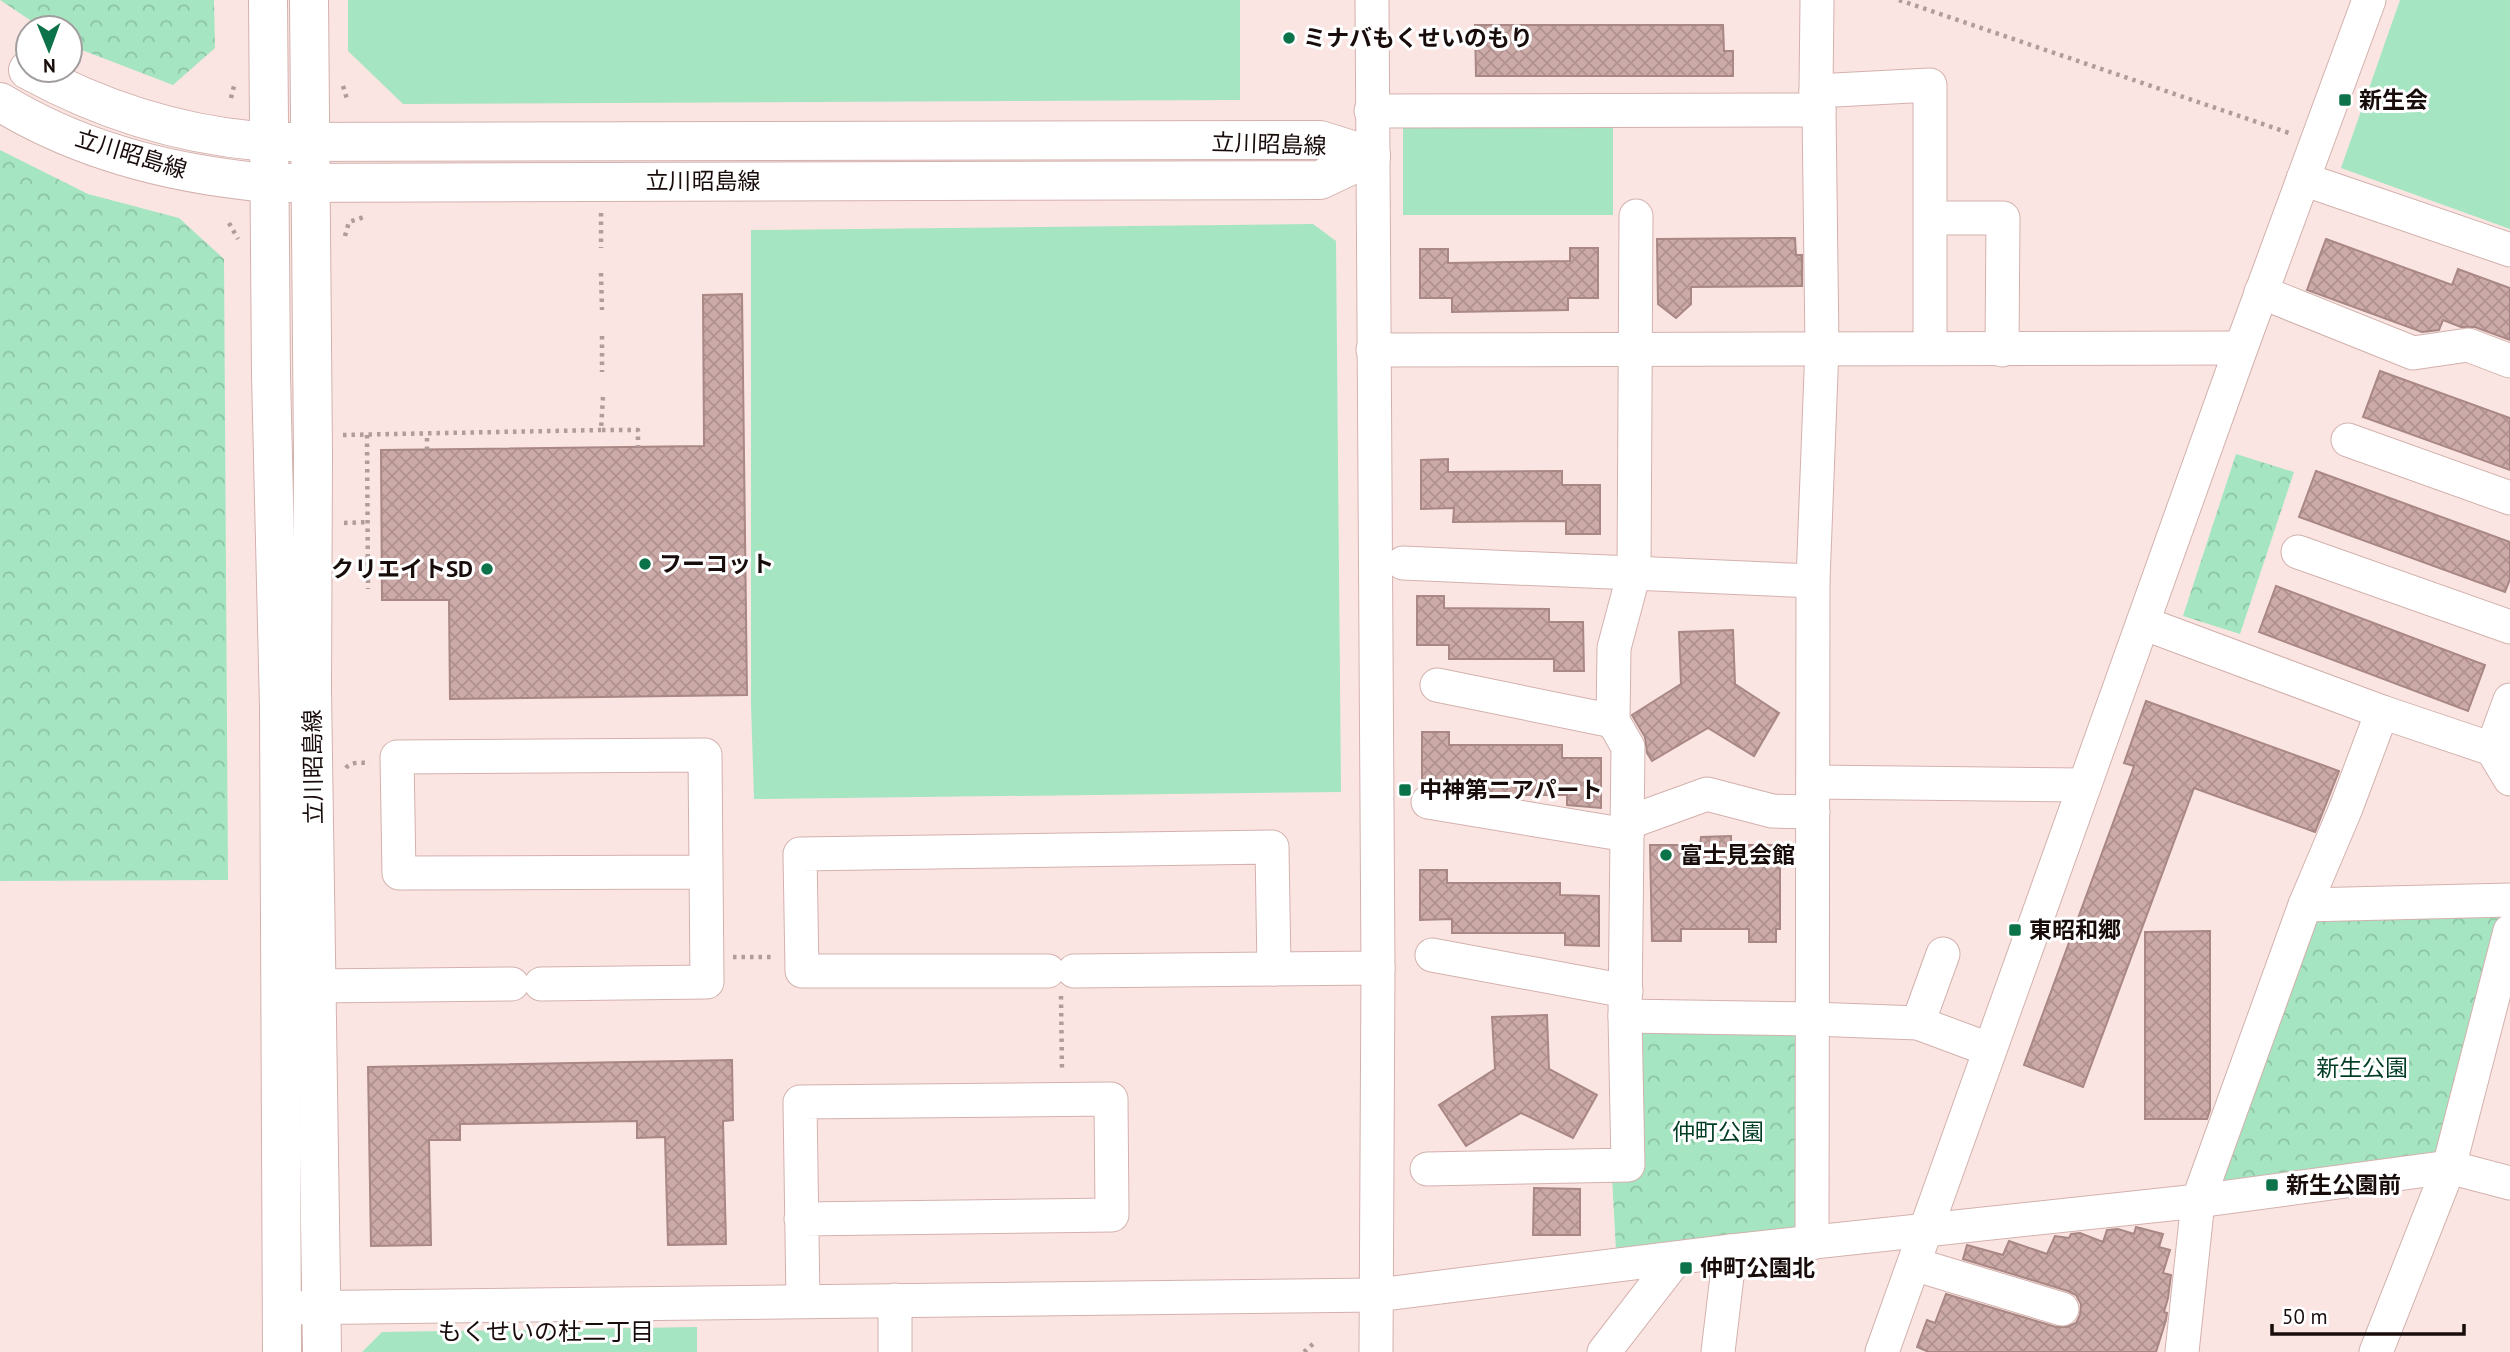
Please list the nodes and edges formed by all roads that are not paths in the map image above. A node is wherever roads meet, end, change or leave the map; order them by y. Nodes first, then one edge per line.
1 (268, 0) edge
2 (309, 0) edge
3 (1372, 0) edge
4 (1817, 0) edge
5 (2370, 0) edge
6 (56, 84) edge
7 (1818, 101) junction
8 (0, 102) edge
9 (1371, 111) junction
10 (269, 142) junction
11 (310, 142) junction
12 (1371, 156) junction
13 (2303, 179) junction
14 (269, 183) junction
15 (311, 183) junction
16 (1636, 216) dead end
17 (1932, 218) junction
18 (2510, 250) edge
19 (2262, 292) junction
20 (1822, 347) junction
21 (1930, 348) junction
22 (2241, 348) junction
23 (1373, 350) junction
24 (1635, 350) junction
25 (2002, 350) junction
26 (2510, 360) edge
27 (2348, 440) dead end
28 (2510, 498) edge
29 (2298, 552) dead end
30 (1403, 563) dead end
31 (1634, 573) junction
32 (1813, 581) junction
33 (2143, 623) junction
34 (2510, 627) edge
35 (1437, 685) dead end
36 (2510, 702) edge
37 (2382, 712) junction
38 (1613, 721) junction
39 (2493, 749) junction
40 (2510, 779) edge
41 (2083, 785) junction
42 (1813, 797) junction
43 (1428, 802) dead end
44 (1627, 829) junction
45 (706, 872) junction
46 (2510, 900) edge
47 (2305, 905) junction
48 (2510, 931) edge
49 (1943, 954) dead end
50 (1432, 955) dead end
51 (1378, 968) junction
52 (1274, 969) junction
53 (315, 986) junction
54 (1626, 1004) junction
55 (1813, 1019) junction
56 (1918, 1023) junction
57 (1988, 1049) junction
58 (2449, 1167) junction
59 (1427, 1169) dead end
60 (2510, 1183) edge
61 (2198, 1201) junction
62 (801, 1219) junction
63 (1935, 1229) junction
64 (1812, 1242) junction
65 (1730, 1251) junction
66 (1676, 1259) junction
67 (1930, 1269) junction
68 (1377, 1295) junction
69 (895, 1300) junction
70 (803, 1301) junction
71 (321, 1307) junction
72 (281, 1308) junction
73 (2062, 1309) dead end
74 (282, 1352) edge
75 (322, 1352) edge
76 (895, 1352) edge
77 (1376, 1352) edge
78 (1604, 1352) edge
79 (1718, 1352) edge
80 (1882, 1352) edge
81 (1900, 1352) edge
82 (2182, 1352) edge
83 (2376, 1352) edge

1 - 10 main road, 立川昭島線
2 - 11 main road, 立川昭島線
3 - 9 street
4 - 7 street
5 - 13 street
6 - 10 main road, 立川昭島線
7 - 9 street
7 - 17 street
7 - 20 street
8 - 14 main road, 立川昭島線
9 - 12 street
10 - 11 main road, 立川昭島線
10 - 14 main road, 立川昭島線
11 - 12 main road, 立川昭島線
11 - 15 main road, 立川昭島線
12 - 15 main road, 立川昭島線
12 - 23 street
13 - 18 street
13 - 19 street
14 - 15 main road, 立川昭島線
14 - 72 main road, 立川昭島線
15 - 53 main road, 立川昭島線
16 - 24 street
17 - 21 street
17 - 25 street
19 - 22 street
19 - 26 street
20 - 21 street
20 - 24 street
20 - 32 street
21 - 25 street
22 - 25 street
22 - 33 street
23 - 24 street
23 - 51 street
24 - 31 street
27 - 28 street
29 - 34 street
30 - 31 street
31 - 32 street
31 - 38 street
32 - 42 street
33 - 37 street
33 - 41 street
35 - 38 street
36 - 39 street
37 - 39 street
37 - 47 street
38 - 44 street
39 - 40 street
41 - 42 street
41 - 57 street
42 - 44 street
42 - 55 street
43 - 44 street
44 - 54 street
45 - 45 street
45 - 53 street
46 - 47 street
47 - 61 street
48 - 58 street
49 - 56 street
50 - 54 street
51 - 52 street
51 - 68 street
52 - 52 street
53 - 71 main road, 立川昭島線
54 - 55 street
54 - 59 street
55 - 56 street
55 - 64 street
56 - 57 street
57 - 63 street
58 - 60 street
58 - 61 street
58 - 83 street
61 - 63 street
61 - 82 street
62 - 62 street
62 - 70 street
63 - 64 street
63 - 67 street
63 - 80 street
64 - 65 street
65 - 66 street
65 - 79 street
66 - 68 street
66 - 78 street
67 - 73 street
67 - 81 street
68 - 69 street
68 - 77 street
69 - 70 street
69 - 76 street
70 - 71 street
71 - 72 street
71 - 75 main road, 立川昭島線
72 - 74 main road, 立川昭島線

